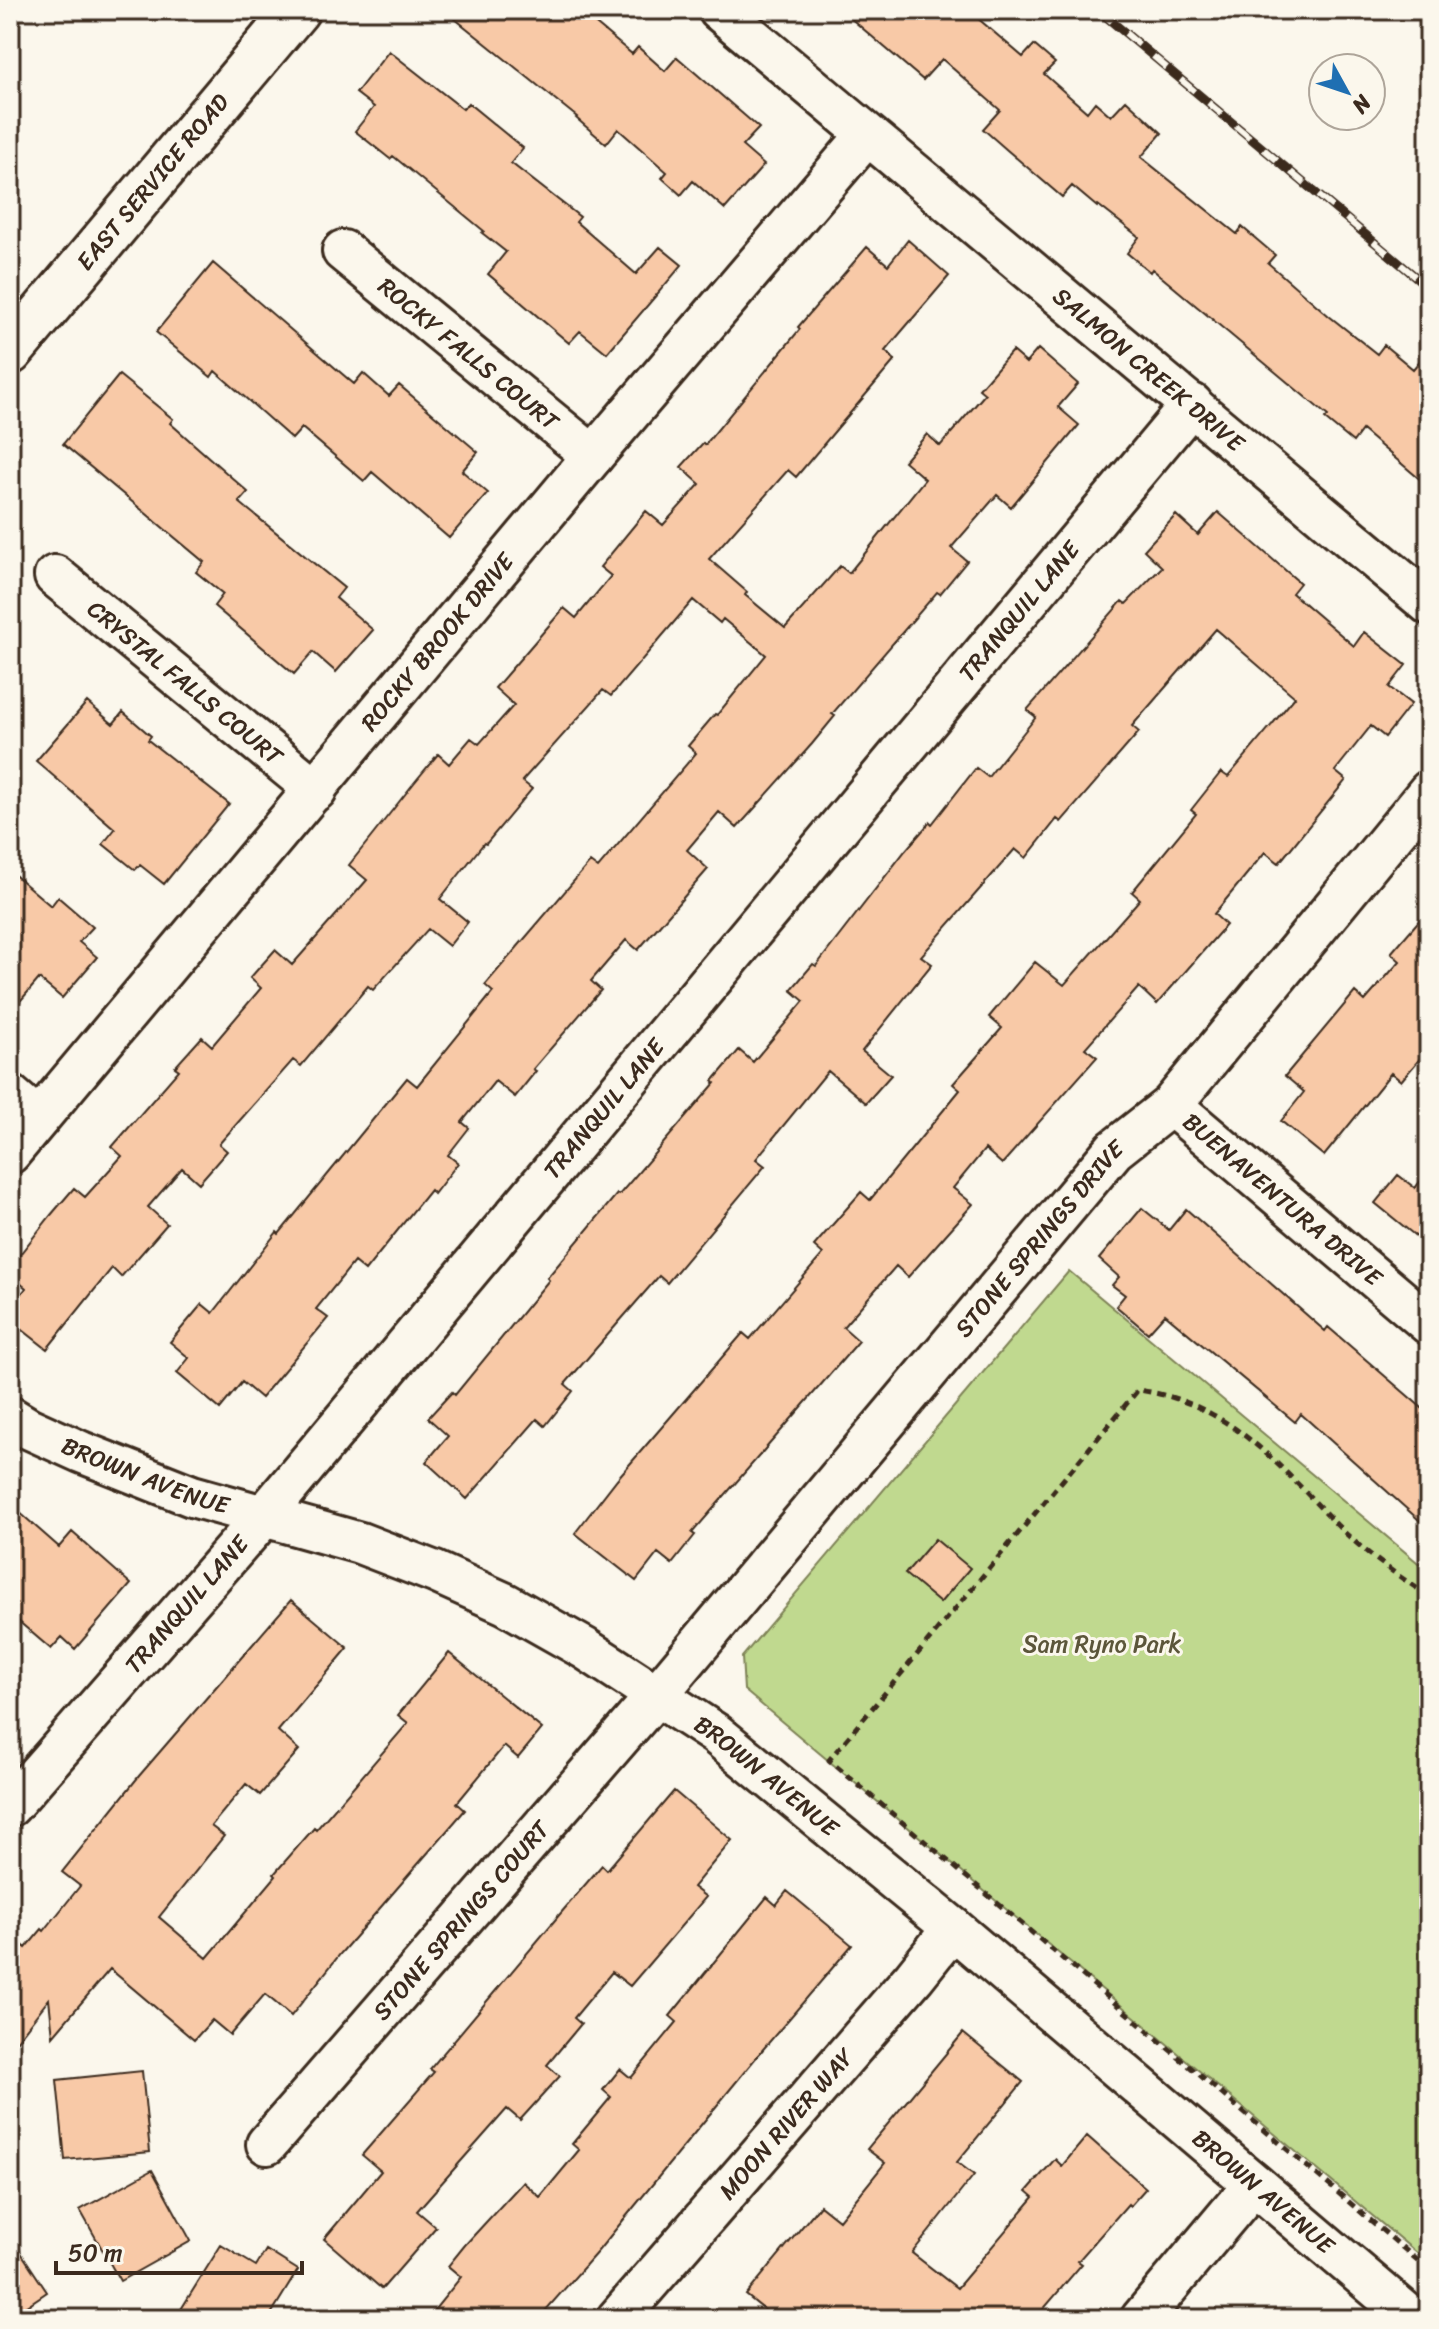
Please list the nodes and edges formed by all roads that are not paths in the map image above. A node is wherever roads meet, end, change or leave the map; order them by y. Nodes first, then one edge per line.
1 (297, 10) edge
2 (719, 10) edge
3 (867, 135) junction
4 (343, 251) dead end
5 (10, 352) edge
6 (1192, 404) junction
7 (593, 456) junction
8 (55, 576) dead end
9 (1429, 604) edge
10 (316, 790) junction
11 (1429, 791) edge
12 (1171, 1105) junction
13 (24, 1107) edge
14 (10, 1153) edge
15 (1429, 1324) edge
16 (10, 1417) edge
17 (264, 1516) junction
18 (656, 1696) junction
19 (10, 1806) edge
20 (953, 1928) junction
21 (267, 2144) dead end
22 (1254, 2184) junction
23 (617, 2319) edge
24 (1141, 2319) edge
25 (1413, 2319) edge

1 - 5 street, EAST SERVICE ROAD
2 - 3 street, SALMON CREEK DRIVE
3 - 6 street, SALMON CREEK DRIVE
3 - 7 street, ROCKY BROOK DRIVE
4 - 7 street, ROCKY FALLS COURT
6 - 9 street, SALMON CREEK DRIVE
6 - 17 street, TRANQUIL LANE
7 - 10 street, ROCKY BROOK DRIVE
8 - 10 street, CRYSTAL FALLS COURT
10 - 13 street, ROCKY BROOK DRIVE
11 - 12 street, STONE SPRINGS DRIVE
12 - 15 street, BUENAVENTURA DRIVE
12 - 18 street, STONE SPRINGS DRIVE
13 - 14 street, ROCKY BROOK DRIVE
16 - 17 street, BROWN AVENUE
17 - 18 street, BROWN AVENUE
17 - 19 street, TRANQUIL LANE
18 - 20 street, BROWN AVENUE
18 - 21 street, STONE SPRINGS COURT
20 - 22 street, BROWN AVENUE
20 - 23 street, MOON RIVER WAY
22 - 24 street
22 - 25 street, BROWN AVENUE

